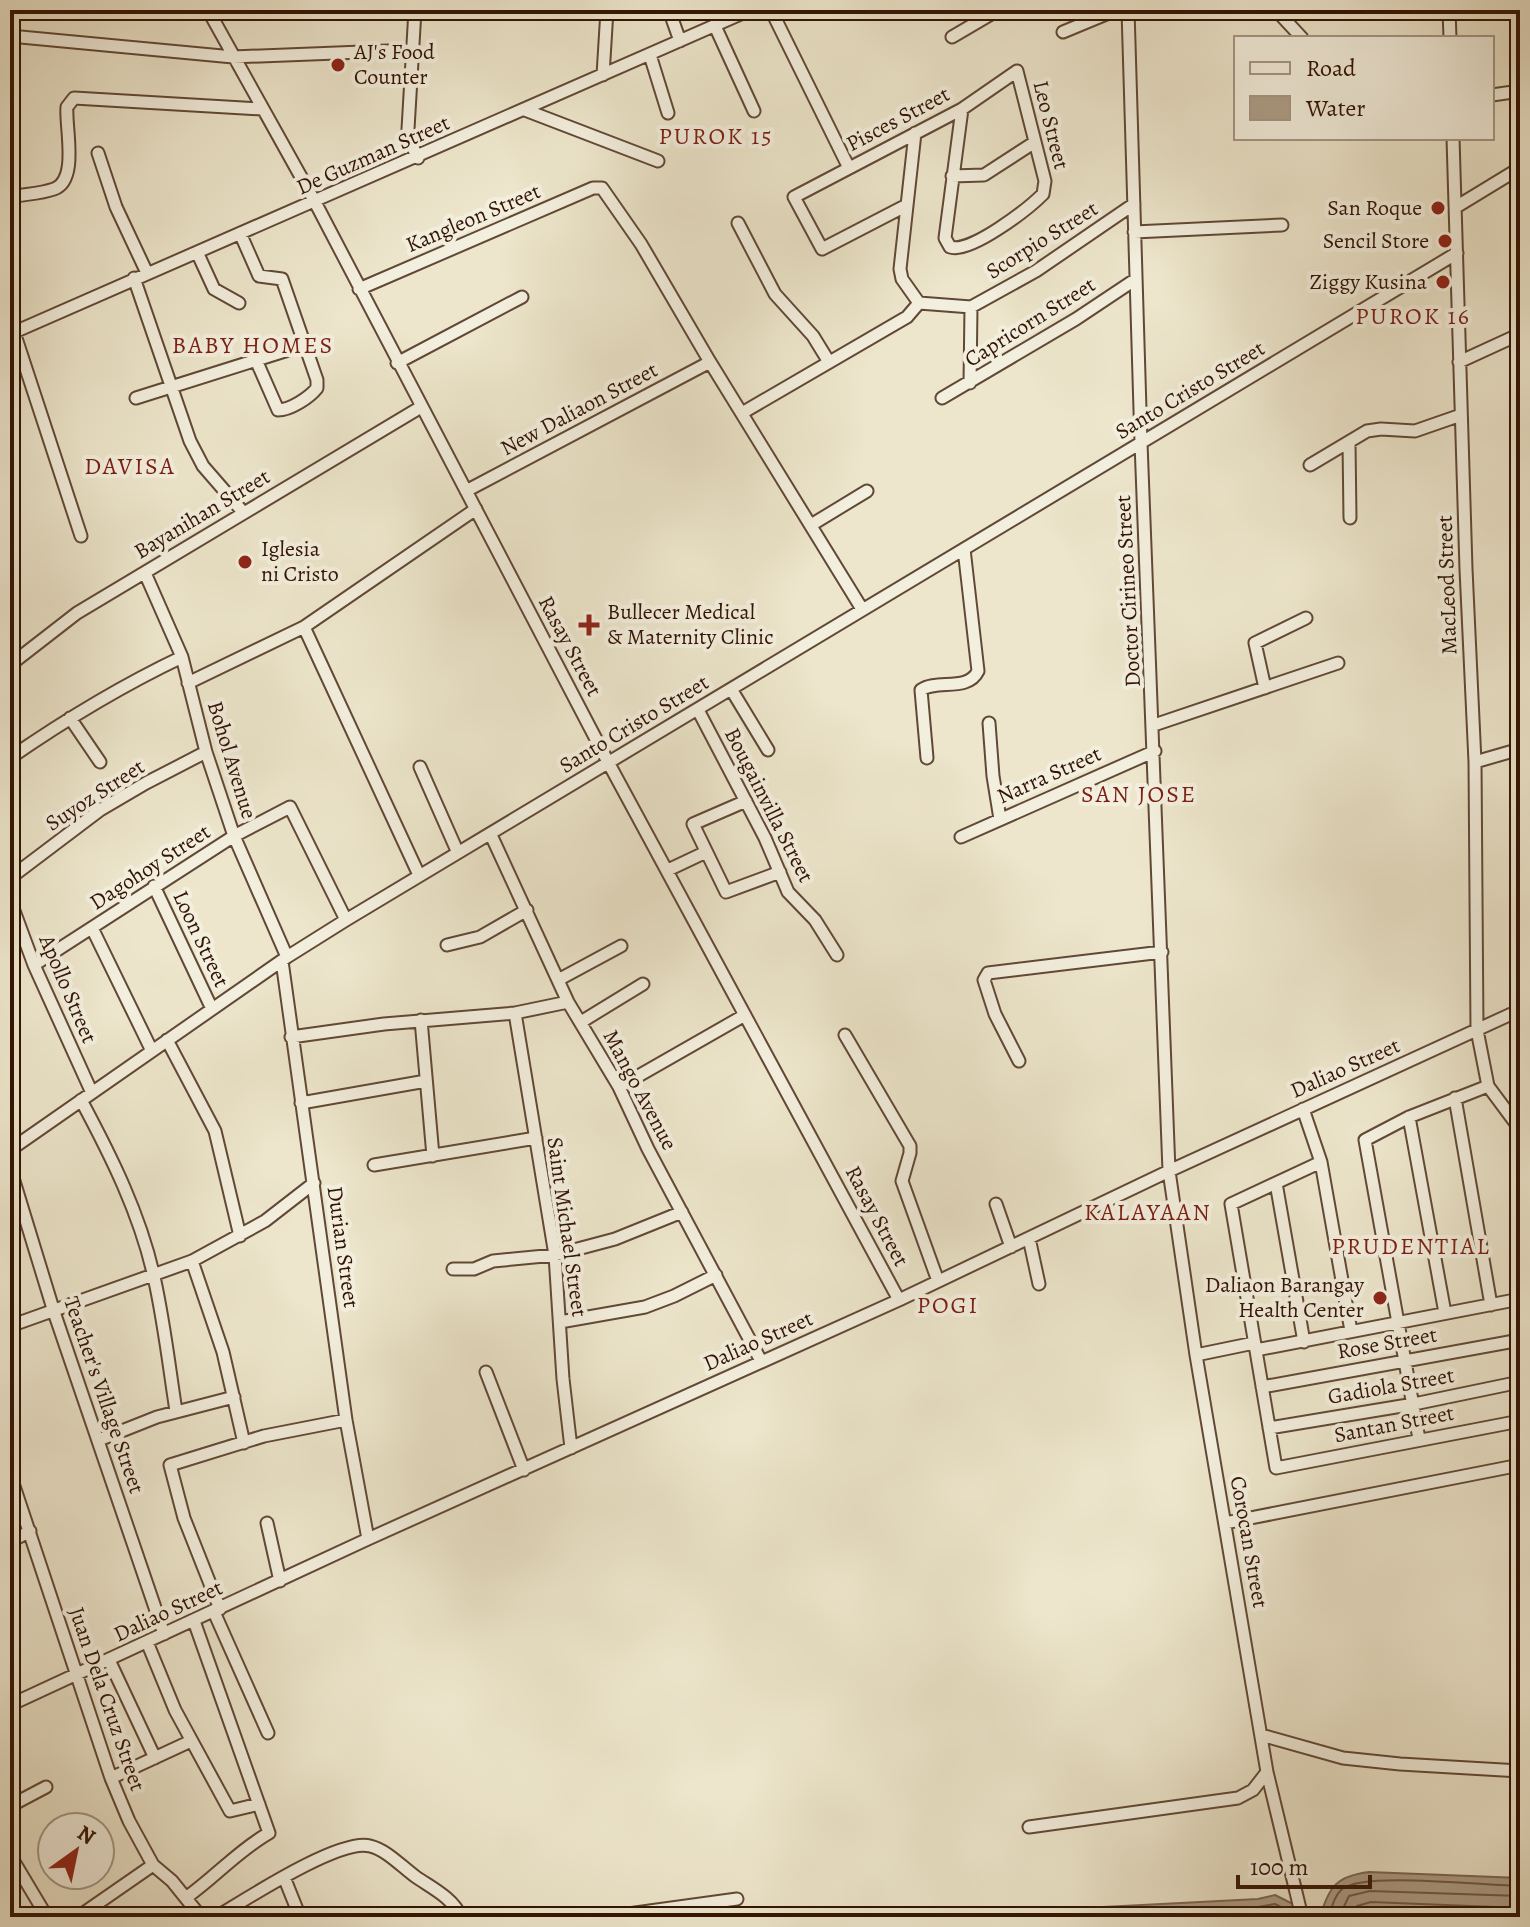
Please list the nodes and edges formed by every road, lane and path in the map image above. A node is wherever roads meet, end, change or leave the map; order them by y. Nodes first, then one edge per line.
1 (208, 10) edge
2 (415, 10) edge
3 (607, 10) edge
4 (669, 10) edge
5 (750, 10) edge
6 (771, 10) edge
7 (998, 10) edge
8 (1116, 10) edge
9 (1128, 10) edge
10 (1295, 10) edge
11 (1449, 10) edge
12 (1279, 12) edge
13 (715, 26) junction
14 (1063, 32) dead end
15 (10, 36) edge
16 (1300, 36) edge
17 (1450, 36) edge
18 (952, 37) dead end
19 (680, 41) junction
20 (413, 50) junction
21 (650, 55) junction
22 (233, 57) junction
23 (1017, 71) joint
24 (603, 75) junction
25 (1520, 91) edge
26 (1494, 95) edge
27 (262, 109) junction
28 (962, 109) junction
29 (525, 110) junction
30 (754, 111) dead end
31 (668, 113) dead end
32 (915, 133) junction
33 (1453, 140) edge
34 (1035, 142) junction
35 (98, 153) dead end
36 (418, 158) junction
37 (658, 161) dead end
38 (849, 168) junction
39 (1520, 168) edge
40 (952, 176) junction
41 (10, 197) edge
42 (315, 202) junction
43 (1134, 204) junction
44 (907, 205) junction
45 (1456, 207) junction
46 (738, 223) dead end
47 (1282, 225) dead end
48 (1134, 232) junction
49 (240, 233) junction
50 (197, 252) junction
51 (1457, 253) junction
52 (147, 273) junction
53 (134, 278) junction
54 (1136, 279) junction
55 (359, 289) junction
56 (522, 297) dead end
57 (239, 303) dead end
58 (919, 303) junction
59 (971, 307) junction
60 (12, 333) edge
61 (1520, 334) edge
62 (304, 345) junction
63 (256, 360) junction
64 (710, 362) junction
65 (829, 362) junction
66 (1459, 362) junction
67 (397, 363) junction
68 (970, 383) junction
69 (172, 386) junction
70 (136, 398) dead end
71 (942, 398) dead end
72 (421, 407) junction
73 (742, 413) junction
74 (1461, 415) junction
75 (1349, 442) junction
76 (1141, 443) junction
77 (1310, 465) dead end
78 (466, 491) junction
79 (867, 491) dead end
80 (476, 509) junction
81 (243, 512) junction
82 (1350, 518) dead end
83 (811, 525) junction
84 (81, 536) dead end
85 (964, 549) junction
86 (145, 573) junction
87 (862, 609) junction
88 (1306, 618) dead end
89 (304, 627) junction
90 (182, 657) junction
91 (1338, 663) dead end
92 (10, 665) edge
93 (188, 683) junction
94 (1265, 688) junction
95 (731, 689) junction
96 (698, 710) junction
97 (70, 718) junction
98 (989, 723) dead end
99 (1154, 725) junction
100 (1520, 749) edge
101 (768, 750) dead end
102 (1155, 751) junction
103 (206, 752) junction
104 (10, 758) edge
105 (927, 758) dead end
106 (100, 762) dead end
107 (608, 762) junction
108 (1475, 762) junction
109 (420, 767) dead end
110 (746, 801) junction
111 (1000, 819) junction
112 (491, 835) junction
113 (234, 836) junction
114 (961, 837) dead end
115 (706, 852) junction
116 (458, 853) junction
117 (668, 870) junction
118 (780, 872) junction
119 (419, 875) junction
120 (10, 878) edge
121 (154, 886) junction
122 (10, 900) edge
123 (527, 910) junction
124 (346, 920) junction
125 (92, 928) junction
126 (447, 945) dead end
127 (621, 946) dead end
128 (1162, 952) junction
129 (837, 955) dead end
130 (285, 959) junction
131 (34, 965) junction
132 (558, 980) junction
133 (643, 984) dead end
134 (568, 1002) junction
135 (212, 1009) junction
136 (1520, 1010) edge
137 (515, 1013) junction
138 (745, 1015) junction
139 (421, 1020) junction
140 (581, 1022) junction
141 (1477, 1030) junction
142 (845, 1035) dead end
143 (291, 1037) junction
144 (167, 1040) junction
145 (152, 1051) junction
146 (1019, 1061) dead end
147 (426, 1081) junction
148 (1488, 1086) junction
149 (619, 1087) junction
150 (86, 1096) junction
151 (1455, 1098) junction
152 (301, 1103) junction
153 (1303, 1109) junction
154 (1409, 1117) junction
155 (1520, 1129) edge
156 (536, 1138) junction
157 (10, 1150) edge
158 (433, 1156) junction
159 (1321, 1162) junction
160 (374, 1165) dead end
161 (10, 1168) edge
162 (1169, 1171) junction
163 (314, 1183) junction
164 (1276, 1183) junction
165 (1520, 1192) edge
166 (996, 1204) dead end
167 (1520, 1211) edge
168 (682, 1212) junction
169 (240, 1236) junction
170 (1029, 1238) junction
171 (1011, 1247) junction
172 (555, 1255) junction
173 (192, 1261) junction
174 (453, 1269) dead end
175 (716, 1275) junction
176 (154, 1276) junction
177 (938, 1281) junction
178 (1039, 1284) dead end
179 (1520, 1299) edge
180 (899, 1300) junction
181 (1491, 1305) junction
182 (54, 1312) junction
183 (1445, 1313) junction
184 (560, 1322) junction
185 (1398, 1322) junction
186 (10, 1326) edge
187 (1351, 1331) junction
188 (1520, 1340) edge
189 (1304, 1342) junction
190 (1255, 1346) junction
191 (1196, 1355) junction
192 (1406, 1360) junction
193 (761, 1361) junction
194 (486, 1372) dead end
195 (1520, 1382) edge
196 (1262, 1387) junction
197 (234, 1397) junction
198 (1414, 1404) junction
199 (176, 1411) junction
200 (346, 1420) junction
201 (1520, 1421) edge
202 (1269, 1428) junction
203 (1419, 1439) junction
204 (99, 1440) junction
205 (244, 1443) junction
206 (571, 1448) junction
207 (1520, 1465) edge
208 (524, 1470) junction
209 (10, 1474) edge
210 (267, 1523) dead end
211 (1225, 1523) junction
212 (30, 1531) junction
213 (368, 1539) junction
214 (10, 1542) edge
215 (280, 1581) junction
216 (217, 1610) junction
217 (194, 1621) junction
218 (164, 1634) junction
219 (147, 1642) junction
220 (109, 1660) junction
221 (76, 1675) junction
222 (10, 1705) edge
223 (268, 1733) dead end
224 (1261, 1735) junction
225 (191, 1741) junction
226 (155, 1758) junction
227 (1520, 1771) edge
228 (1267, 1772) junction
229 (111, 1778) junction
230 (46, 1787) dead end
231 (259, 1804) junction
232 (10, 1806) edge
233 (1029, 1827) dead end
234 (10, 1855) edge
235 (153, 1865) junction
236 (284, 1877) junction
237 (187, 1897) junction
238 (737, 1899) dead end
239 (47, 1917) edge
240 (78, 1917) edge
241 (201, 1917) edge
242 (216, 1917) edge
243 (300, 1917) edge
244 (461, 1917) edge
245 (606, 1917) edge
246 (1302, 1917) edge

1 - 22 street, Rasay Street
2 - 20 street
3 - 24 street
4 - 19 street
5 - 13 street, De Guzman Street
6 - 38 street
7 - 18 street
8 - 14 street
9 - 43 street, Doctor Cirineo Street
10 - 12 street
11 - 17 street
12 - 16 street
13 - 19 street, De Guzman Street
13 - 30 street
15 - 22 street
19 - 21 street, De Guzman Street
20 - 22 street
20 - 36 street
21 - 24 street, De Guzman Street
21 - 31 street
22 - 27 street, Rasay Street
23 - 28 street, Pisces Street
23 - 34 street, Leo Street
24 - 29 street, De Guzman Street
25 - 26 street
27 - 41 street
27 - 42 street, Rasay Street
28 - 32 street, Pisces Street
28 - 40 street
29 - 36 street, De Guzman Street
29 - 37 street
32 - 38 street, Pisces Street
32 - 44 street
33 - 45 street, MacLeod Street
34 - 40 street
34 - 40 street, Leo Street
35 - 52 street
36 - 42 street, De Guzman Street
38 - 44 street, Pisces Street
39 - 45 street
42 - 49 street, De Guzman Street
42 - 55 street, Rasay Street
43 - 48 street, Doctor Cirineo Street
43 - 59 street, Scorpio Street
44 - 58 street
45 - 51 street, MacLeod Street
46 - 65 street
47 - 48 street
48 - 54 street, Doctor Cirineo Street
49 - 50 street, De Guzman Street
49 - 62 street
50 - 52 street, De Guzman Street
50 - 57 street
51 - 66 street, MacLeod Street
51 - 76 street, Santo Cristo Street
52 - 53 street, De Guzman Street
53 - 60 street, De Guzman Street
53 - 69 street
54 - 68 street, Capricorn Street
54 - 76 street, Doctor Cirineo Street
55 - 64 street, Kangleon Street
55 - 67 street, Rasay Street
56 - 67 street
58 - 59 street
58 - 65 street
59 - 68 street
60 - 84 street
61 - 66 street
62 - 63 street
62 - 63 street
63 - 69 street
64 - 73 street
64 - 78 street, New Daliaon Street
65 - 73 street
66 - 74 street, MacLeod Street
67 - 72 street, Rasay Street
68 - 71 street, Capricorn Street
69 - 70 street
69 - 81 street
72 - 78 street, Rasay Street
72 - 81 street, Bayanihan Street
73 - 83 street
74 - 75 street
74 - 108 street, MacLeod Street
75 - 77 street
75 - 82 street
76 - 85 street, Santo Cristo Street
76 - 99 street, Doctor Cirineo Street
78 - 80 street, Rasay Street
79 - 83 street
80 - 89 street
80 - 107 street, Rasay Street
81 - 86 street, Bayanihan Street
83 - 87 street
85 - 87 street, Santo Cristo Street
85 - 105 street
86 - 90 street, Bohol Avenue
86 - 92 street, Bayanihan Street
87 - 95 street, Santo Cristo Street
88 - 94 street
89 - 93 street
89 - 119 street
90 - 93 street, Bohol Avenue
90 - 97 street
91 - 94 street
93 - 103 street, Bohol Avenue
94 - 99 street
95 - 96 street, Santo Cristo Street
95 - 101 street
96 - 107 street, Santo Cristo Street
96 - 110 street, Bougainvilla Street
97 - 104 street
97 - 106 street
98 - 111 street
99 - 102 street, Doctor Cirineo Street
100 - 108 street
102 - 111 street, Narra Street
102 - 128 street, Doctor Cirineo Street
103 - 113 street, Bohol Avenue
103 - 120 street, Suyoz Street
107 - 112 street, Santo Cristo Street
107 - 117 street, Rasay Street
108 - 141 street, MacLeod Street
109 - 116 street
110 - 115 street
110 - 118 street, Bougainvilla Street
111 - 114 street, Narra Street
112 - 116 street, Santo Cristo Street
112 - 123 street, Mango Avenue
113 - 121 street, Dagohoy Street
113 - 124 street, Dagohoy Street
113 - 130 street, Bohol Avenue
115 - 117 street
115 - 118 street
116 - 119 street, Santo Cristo Street
117 - 138 street, Rasay Street
118 - 129 street, Bougainvilla Street
119 - 124 street, Santo Cristo Street
121 - 125 street, Dagohoy Street
121 - 135 street, Loon Street
122 - 131 street, Apollo Street
123 - 126 street
123 - 132 street, Mango Avenue
124 - 130 street, Santo Cristo Street
125 - 131 street, Dagohoy Street
125 - 145 street
127 - 132 street
128 - 146 street
128 - 162 street, Doctor Cirineo Street
130 - 135 street, Santo Cristo Street
130 - 143 street, Durian Street
131 - 150 street, Apollo Street
132 - 134 street, Mango Avenue
133 - 140 street
134 - 137 street
134 - 140 street, Mango Avenue
135 - 144 street, Santo Cristo Street
136 - 141 street, Daliao Street
137 - 139 street
137 - 156 street, Saint Michael Street
138 - 149 street
138 - 180 street, Rasay Street
139 - 143 street
139 - 147 street
140 - 149 street, Mango Avenue
141 - 148 street, MacLeod Street
141 - 153 street, Daliao Street
142 - 177 street
143 - 152 street, Durian Street
144 - 145 street, Santo Cristo Street
144 - 169 street
145 - 150 street, Santo Cristo Street
147 - 152 street
147 - 158 street
148 - 151 street
148 - 155 street
149 - 168 street, Mango Avenue
150 - 157 street, Santo Cristo Street
150 - 176 street, Apollo Street
151 - 154 street
151 - 181 street
152 - 163 street, Durian Street
153 - 159 street
153 - 162 street, Daliao Street
154 - 183 street
154 - 185 street
156 - 158 street
156 - 172 street, Saint Michael Street
158 - 160 street
159 - 164 street
159 - 187 street
161 - 182 street, Teacher's Village Street
162 - 170 street, Daliao Street
162 - 191 street, Corocan Street
163 - 169 street
163 - 200 street, Durian Street
164 - 189 street
164 - 190 street
165 - 167 street
166 - 171 street
168 - 172 street
168 - 175 street, Mango Avenue
169 - 173 street
170 - 171 street, Daliao Street
170 - 178 street
171 - 177 street, Daliao Street
172 - 174 street
172 - 184 street, Saint Michael Street
173 - 176 street
173 - 197 street
175 - 184 street
175 - 193 street, Mango Avenue
176 - 182 street
176 - 199 street, Apollo Street
177 - 180 street, Daliao Street
179 - 181 street
180 - 193 street, Daliao Street
181 - 183 street
182 - 186 street
182 - 204 street, Teacher's Village Street
183 - 185 street
184 - 206 street, Saint Michael Street
185 - 187 street
185 - 192 street
187 - 189 street
188 - 192 street, Rose Street
189 - 190 street
190 - 191 street
190 - 196 street
191 - 211 street, Corocan Street
192 - 196 street, Rose Street
192 - 198 street
193 - 206 street, Daliao Street
194 - 208 street
195 - 198 street, Gadiola Street
196 - 202 street
197 - 199 street
197 - 205 street
198 - 202 street, Gadiola Street
198 - 203 street
199 - 204 street
200 - 205 street
200 - 213 street, Durian Street
201 - 203 street, Santan Street
202 - 203 street, Santan Street
204 - 218 street, Teacher's Village Street
205 - 216 street
206 - 208 street, Daliao Street
207 - 211 street
208 - 213 street, Daliao Street
209 - 212 street, Juan Dela Cruz Street
210 - 215 street
211 - 224 street, Corocan Street
212 - 214 street
212 - 221 street, Juan Dela Cruz Street
213 - 215 street, Daliao Street
215 - 216 street, Daliao Street
216 - 217 street, Daliao Street
216 - 223 street
217 - 218 street, Daliao Street
217 - 231 street
218 - 219 street, Daliao Street
219 - 220 street, Daliao Street
219 - 225 street
220 - 221 street, Daliao Street
220 - 226 street
221 - 222 street, Daliao Street
221 - 229 street, Juan Dela Cruz Street
224 - 227 street
224 - 228 street, Corocan Street
225 - 226 street
225 - 231 street
226 - 229 street
228 - 233 street
228 - 246 street, Corocan Street
229 - 235 street, Juan Dela Cruz Street
230 - 232 street
231 - 237 street
234 - 239 street
235 - 237 street, Juan Dela Cruz Street
235 - 240 street
236 - 242 street
236 - 243 street
236 - 244 street
237 - 241 street, Juan Dela Cruz Street
238 - 245 street

